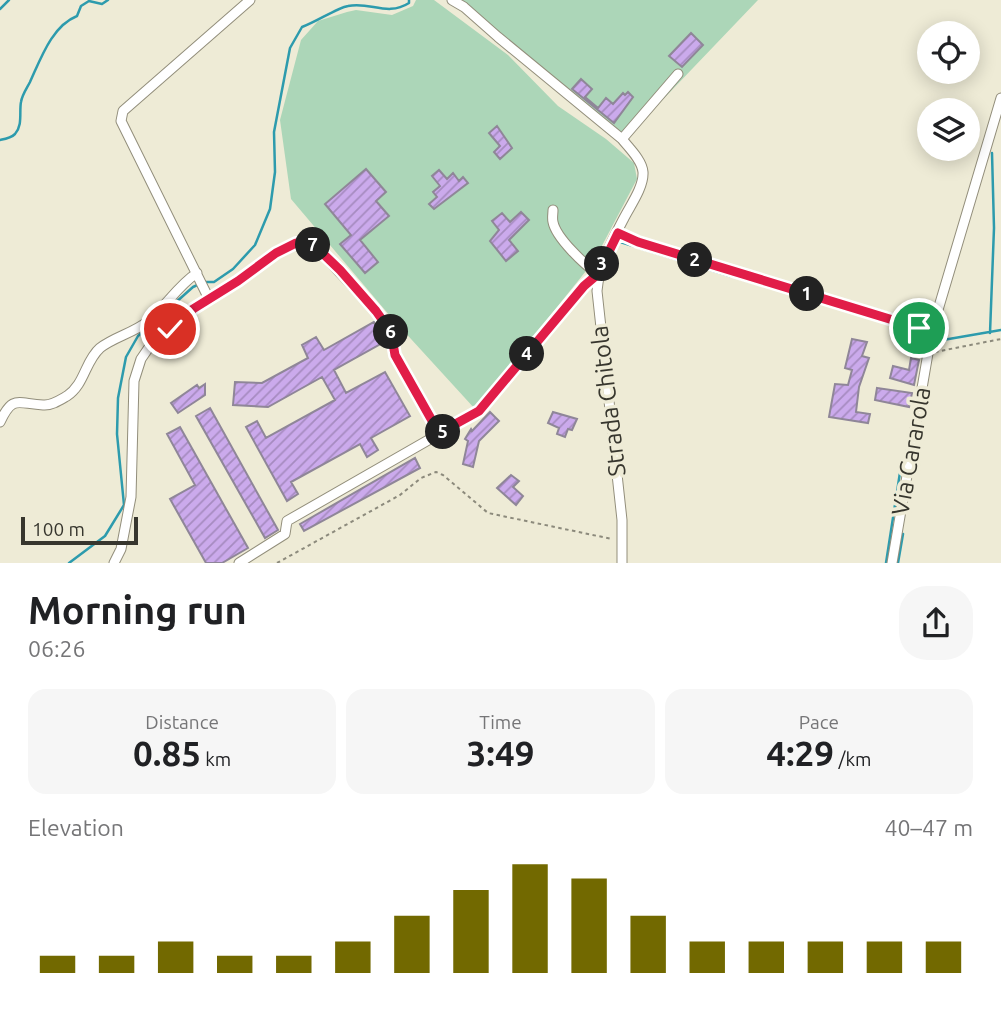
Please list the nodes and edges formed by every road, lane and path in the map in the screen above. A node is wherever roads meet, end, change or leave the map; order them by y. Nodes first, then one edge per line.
1 (250, 0) edge
2 (452, 0) edge
3 (678, 74) dead end
4 (1001, 98) edge
5 (622, 139) junction
6 (553, 210) dead end
7 (618, 233) junction
8 (598, 274) junction
9 (200, 280) junction
10 (209, 299) junction
11 (932, 330) junction
12 (1001, 339) edge
13 (928, 354) junction
14 (0, 422) edge
15 (439, 433) junction
16 (622, 544) junction
17 (114, 563) edge
18 (239, 563) edge
19 (277, 563) edge
20 (622, 563) edge
21 (892, 563) edge

1 - 9 street
2 - 5 street, Strada Chitola
3 - 5 street
4 - 11 street, Via Cararola
5 - 7 street, Strada Chitola
6 - 8 street
7 - 8 street, Strada Chitola
7 - 11 street
8 - 15 street
8 - 16 street, Strada Chitola
9 - 10 street
9 - 14 street
10 - 15 street
10 - 17 street
11 - 13 street, Via Cararola
12 - 13 path
13 - 21 street, Via Cararola
15 - 18 street
16 - 19 path
16 - 20 street, Strada Chitola

